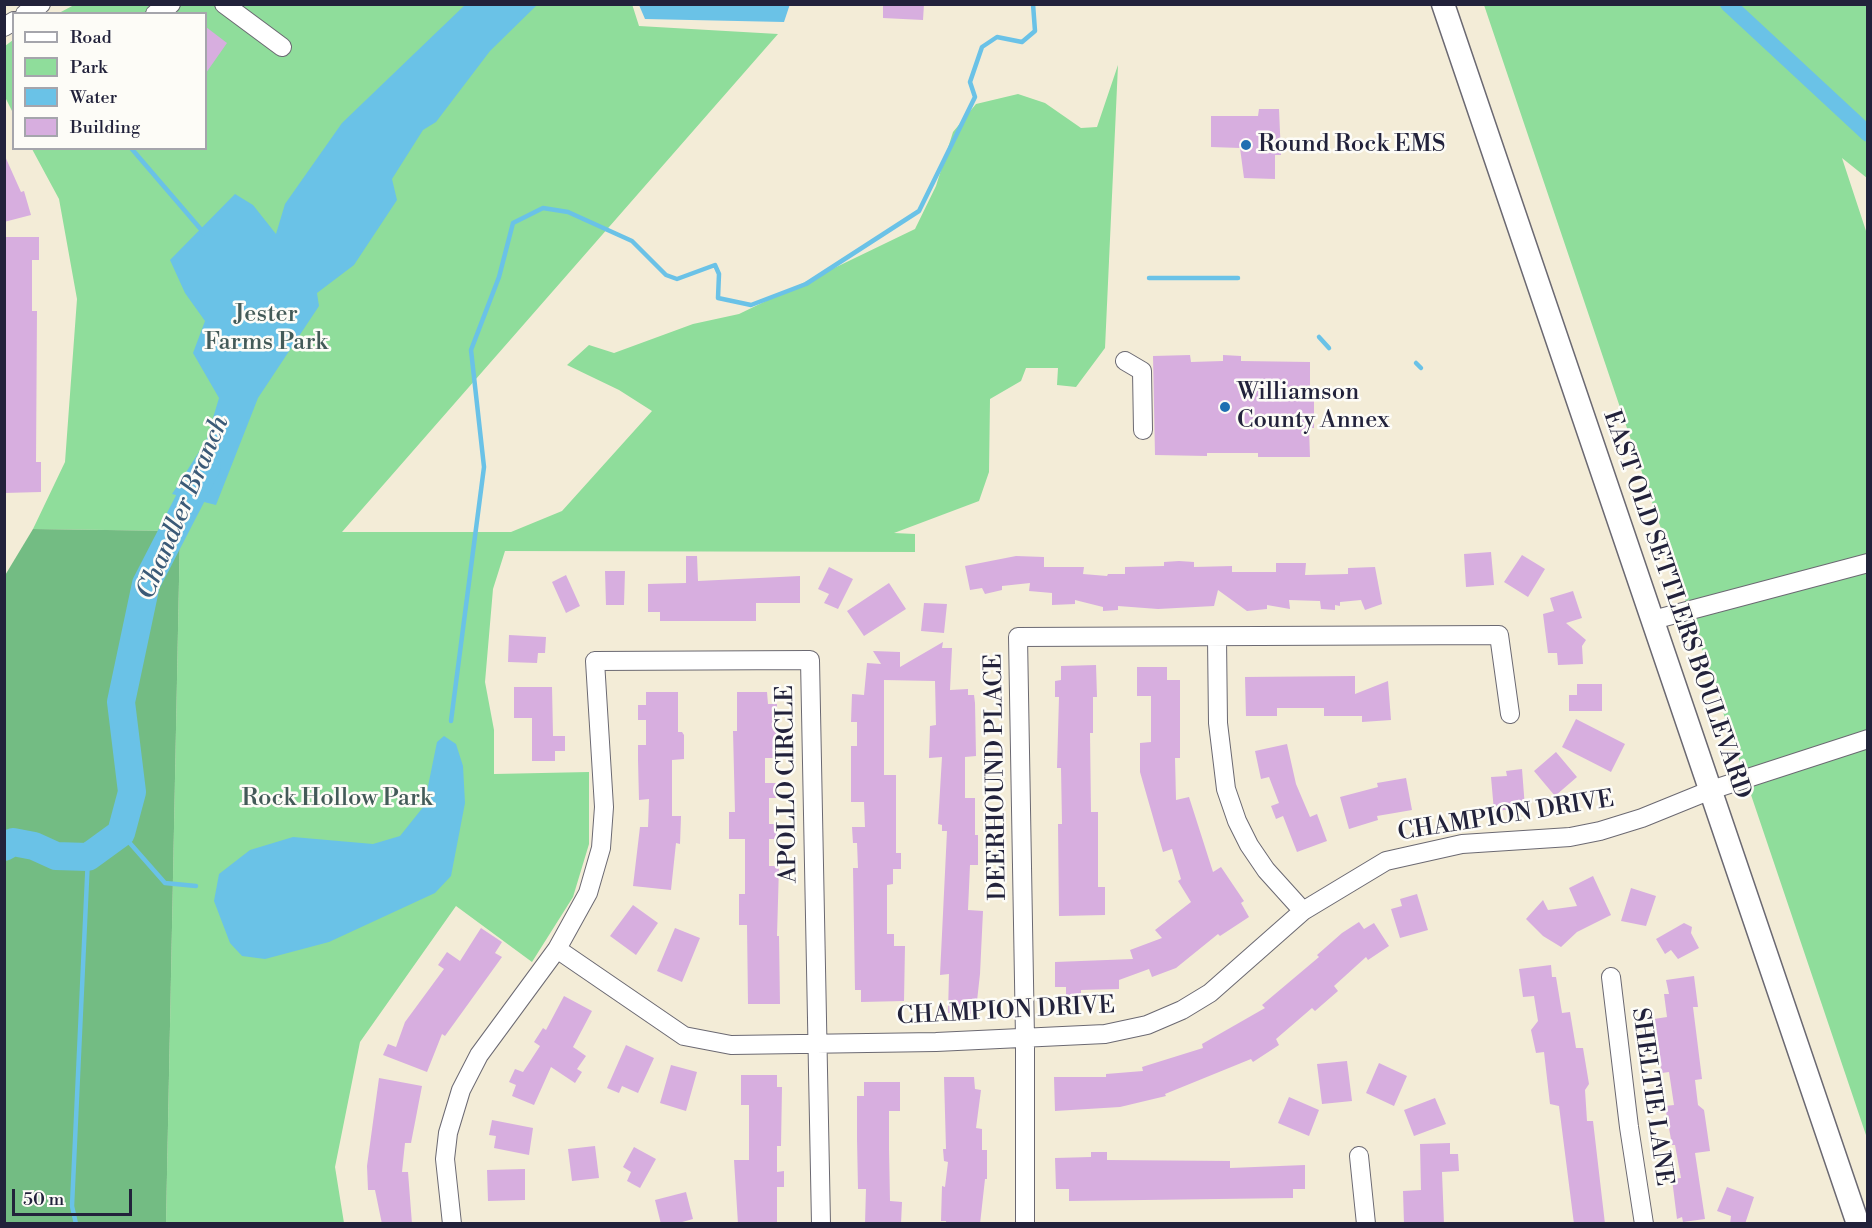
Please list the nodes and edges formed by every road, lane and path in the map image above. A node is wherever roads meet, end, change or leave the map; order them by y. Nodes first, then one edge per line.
1 (171, 4) edge
2 (224, 4) edge
3 (1443, 4) edge
4 (158, 12) edge
5 (282, 47) dead end
6 (1125, 361) dead end
7 (1143, 430) dead end
8 (1868, 563) edge
9 (1653, 620) junction
10 (1217, 638) junction
11 (1510, 714) dead end
12 (1868, 739) edge
13 (1711, 790) junction
14 (1303, 910) junction
15 (557, 949) junction
16 (1611, 977) dead end
17 (1025, 1038) junction
18 (817, 1044) junction
19 (1359, 1156) dead end
20 (452, 1224) edge
21 (821, 1224) edge
22 (1025, 1224) edge
23 (1366, 1224) edge
24 (1644, 1224) edge
25 (1858, 1224) edge

1 - 4 street
2 - 5 street
3 - 9 main road, EAST OLD SETTLERS BOULEVARD
6 - 7 street
8 - 9 street
9 - 13 main road, EAST OLD SETTLERS BOULEVARD
10 - 11 street, DEERHOUND PLACE
10 - 14 street
10 - 17 street, DEERHOUND PLACE
12 - 13 street, CHAMPION DRIVE
13 - 14 street, CHAMPION DRIVE
13 - 25 main road, EAST OLD SETTLERS BOULEVARD
14 - 17 street, CHAMPION DRIVE
15 - 18 street, CHAMPION DRIVE
15 - 18 street, APOLLO CIRCLE
15 - 20 street, APOLLO CIRCLE
16 - 24 street, SHELTIE LANE
17 - 18 street, CHAMPION DRIVE
17 - 22 street, DEERHOUND PLACE
18 - 21 street, APOLLO CIRCLE
19 - 23 street

